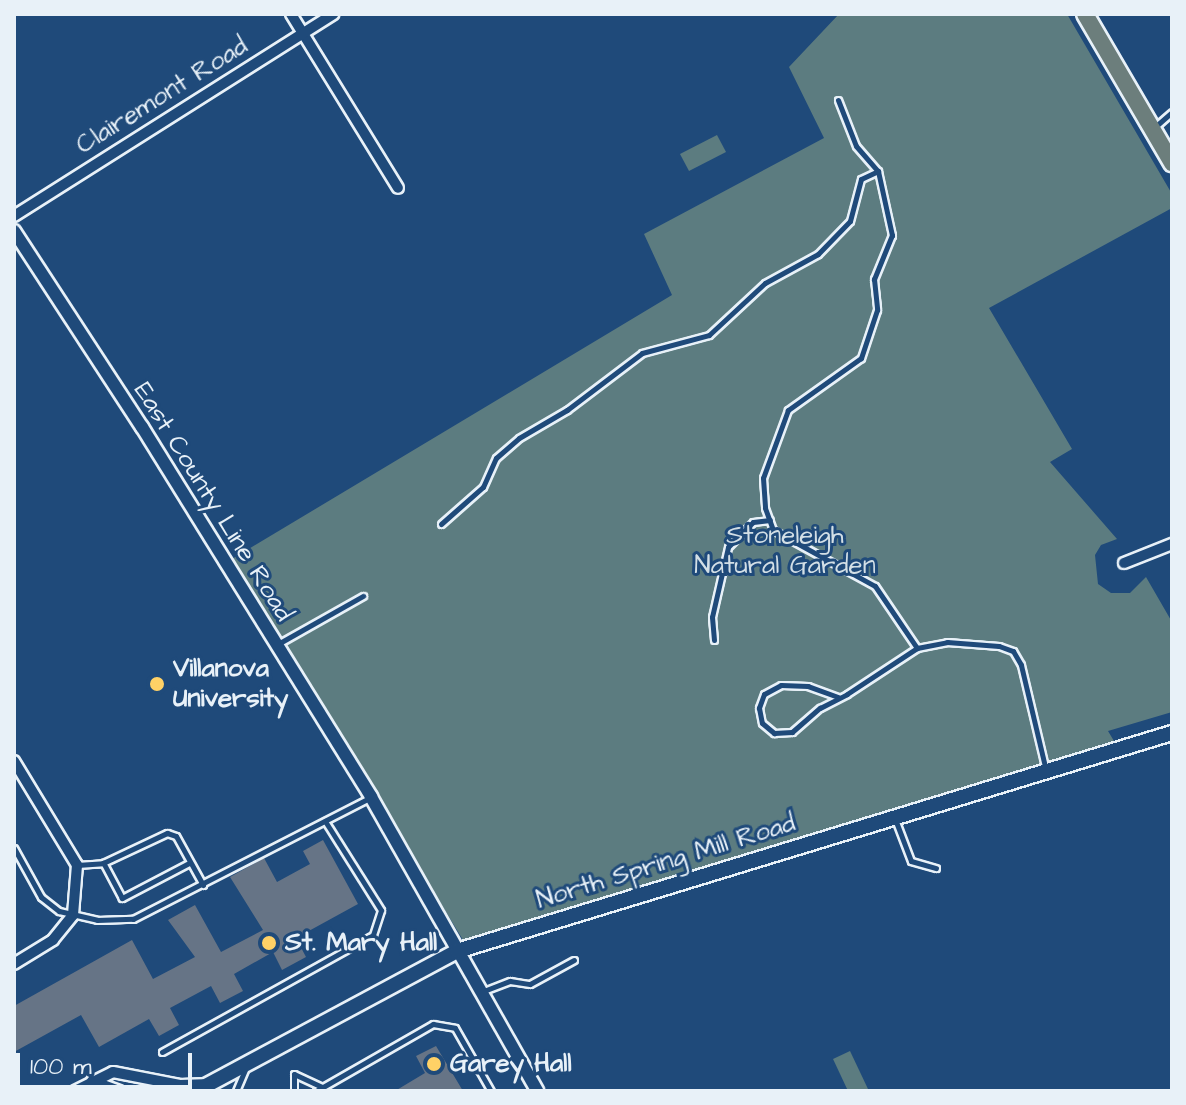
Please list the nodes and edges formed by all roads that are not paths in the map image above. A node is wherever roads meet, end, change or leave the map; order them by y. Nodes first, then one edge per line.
1 (291, 14) edge
2 (334, 14) edge
3 (1085, 14) edge
4 (303, 33) junction
5 (838, 100) dead end
6 (1172, 112) edge
7 (1152, 130) junction
8 (1172, 163) edge
9 (878, 171) junction
10 (398, 188) dead end
11 (14, 216) edge
12 (14, 231) edge
13 (770, 520) junction
14 (441, 524) dead end
15 (1172, 544) edge
16 (1124, 563) dead end
17 (363, 596) dead end
18 (714, 640) dead end
19 (275, 646) junction
20 (917, 648) junction
21 (838, 697) junction
22 (1172, 733) edge
23 (14, 761) edge
24 (1046, 772) junction
25 (371, 797) junction
26 (894, 818) junction
27 (325, 821) junction
28 (14, 848) edge
29 (103, 863) junction
30 (189, 863) junction
31 (77, 865) junction
32 (936, 868) dead end
33 (203, 885) junction
34 (73, 915) junction
35 (457, 951) junction
36 (574, 960) dead end
37 (14, 964) edge
38 (480, 992) junction
39 (162, 1052) dead end
40 (250, 1059) junction
41 (215, 1080) junction
42 (92, 1081) junction
43 (319, 1089) edge
44 (75, 1091) edge
45 (119, 1091) edge
46 (196, 1091) edge
47 (236, 1091) edge
48 (294, 1091) edge
49 (491, 1091) edge
50 (537, 1091) edge

1 - 4 street
2 - 4 street, Clairemont Road
3 - 7 main road
4 - 10 street
4 - 11 street, Clairemont Road
5 - 9 lane
6 - 7 lane
7 - 8 main road
9 - 13 lane
9 - 14 lane
12 - 19 street, East County Line Road
13 - 18 lane
13 - 20 lane
15 - 16 street
17 - 19 lane
19 - 25 street, East County Line Road
20 - 21 lane
20 - 24 lane
21 - 21 lane
22 - 24 main road, North Spring Mill Road
23 - 31 street
24 - 26 main road, North Spring Mill Road
25 - 27 lane
25 - 35 street, East County Line Road
26 - 32 lane
26 - 35 main road, North Spring Mill Road
27 - 33 lane
27 - 39 lane
28 - 34 lane
29 - 30 lane
29 - 30 lane
29 - 31 lane
30 - 33 lane
31 - 34 street
33 - 34 lane
34 - 37 street
35 - 38 street, East County Line Road
35 - 40 main road, North Spring Mill Road
36 - 38 lane
38 - 50 street, East County Line Road
40 - 41 main road, North Spring Mill Road
40 - 47 lane
41 - 42 street
41 - 46 main road, North Spring Mill Road
42 - 44 street
42 - 45 street
43 - 48 lane
43 - 49 lane

